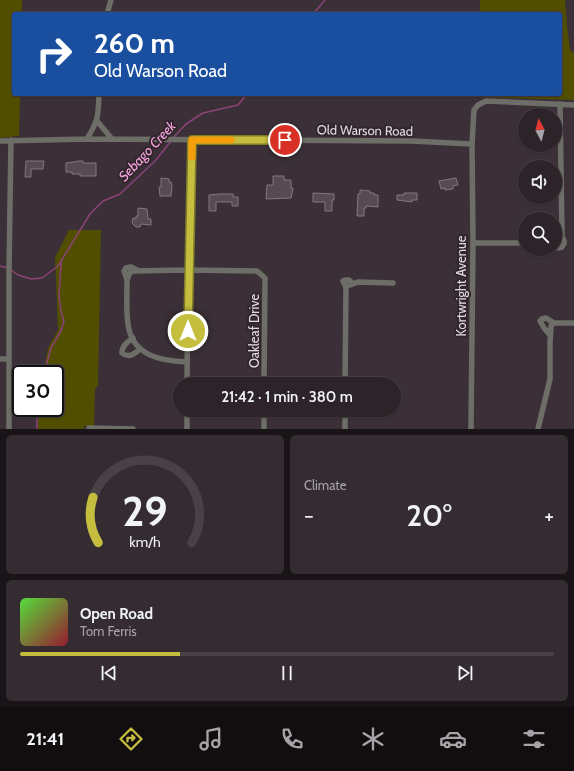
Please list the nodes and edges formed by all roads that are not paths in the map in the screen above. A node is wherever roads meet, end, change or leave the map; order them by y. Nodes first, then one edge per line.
1 (110, 0) edge
2 (107, 12) edge
3 (99, 96) edge
4 (560, 104) junction
5 (574, 105) edge
6 (97, 121) junction
7 (87, 139) junction
8 (112, 139) junction
9 (11, 140) junction
10 (192, 140) junction
11 (0, 141) edge
12 (472, 144) junction
13 (561, 212) edge
14 (562, 237) edge
15 (473, 243) junction
16 (518, 243) edge
17 (562, 247) edge
18 (188, 270) junction
19 (394, 283) dead end
20 (556, 323) junction
21 (574, 323) edge
22 (550, 335) junction
23 (133, 338) junction
24 (140, 349) junction
25 (0, 359) edge
26 (9, 359) junction
27 (187, 362) junction
28 (187, 377) edge
29 (264, 377) edge
30 (345, 377) edge
31 (187, 417) edge
32 (264, 417) edge
33 (345, 417) edge
34 (89, 428) edge
35 (9, 429) edge
36 (133, 429) edge
37 (187, 429) edge
38 (264, 429) edge
39 (345, 429) edge
40 (471, 429) edge
41 (538, 429) edge

1 - 2 street
3 - 6 street
4 - 5 street
4 - 12 street
4 - 13 street
6 - 7 street
6 - 8 street
7 - 8 street, Old Warson Road
7 - 9 street, Old Warson Road
8 - 10 street, Old Warson Road
9 - 11 street, Old Warson Road
9 - 26 street
10 - 12 street, Old Warson Road
10 - 18 street
12 - 15 street, Kortwright Avenue
14 - 17 street
15 - 16 street
15 - 40 street, Kortwright Avenue
18 - 23 street
18 - 27 street
18 - 29 street, Oakleaf Drive
19 - 30 street
20 - 21 street
20 - 22 street
20 - 22 street
22 - 41 street
23 - 24 street
23 - 24 street
24 - 27 street
25 - 26 street
26 - 35 street
27 - 28 street
31 - 37 street
32 - 38 street
33 - 39 street
34 - 36 street

